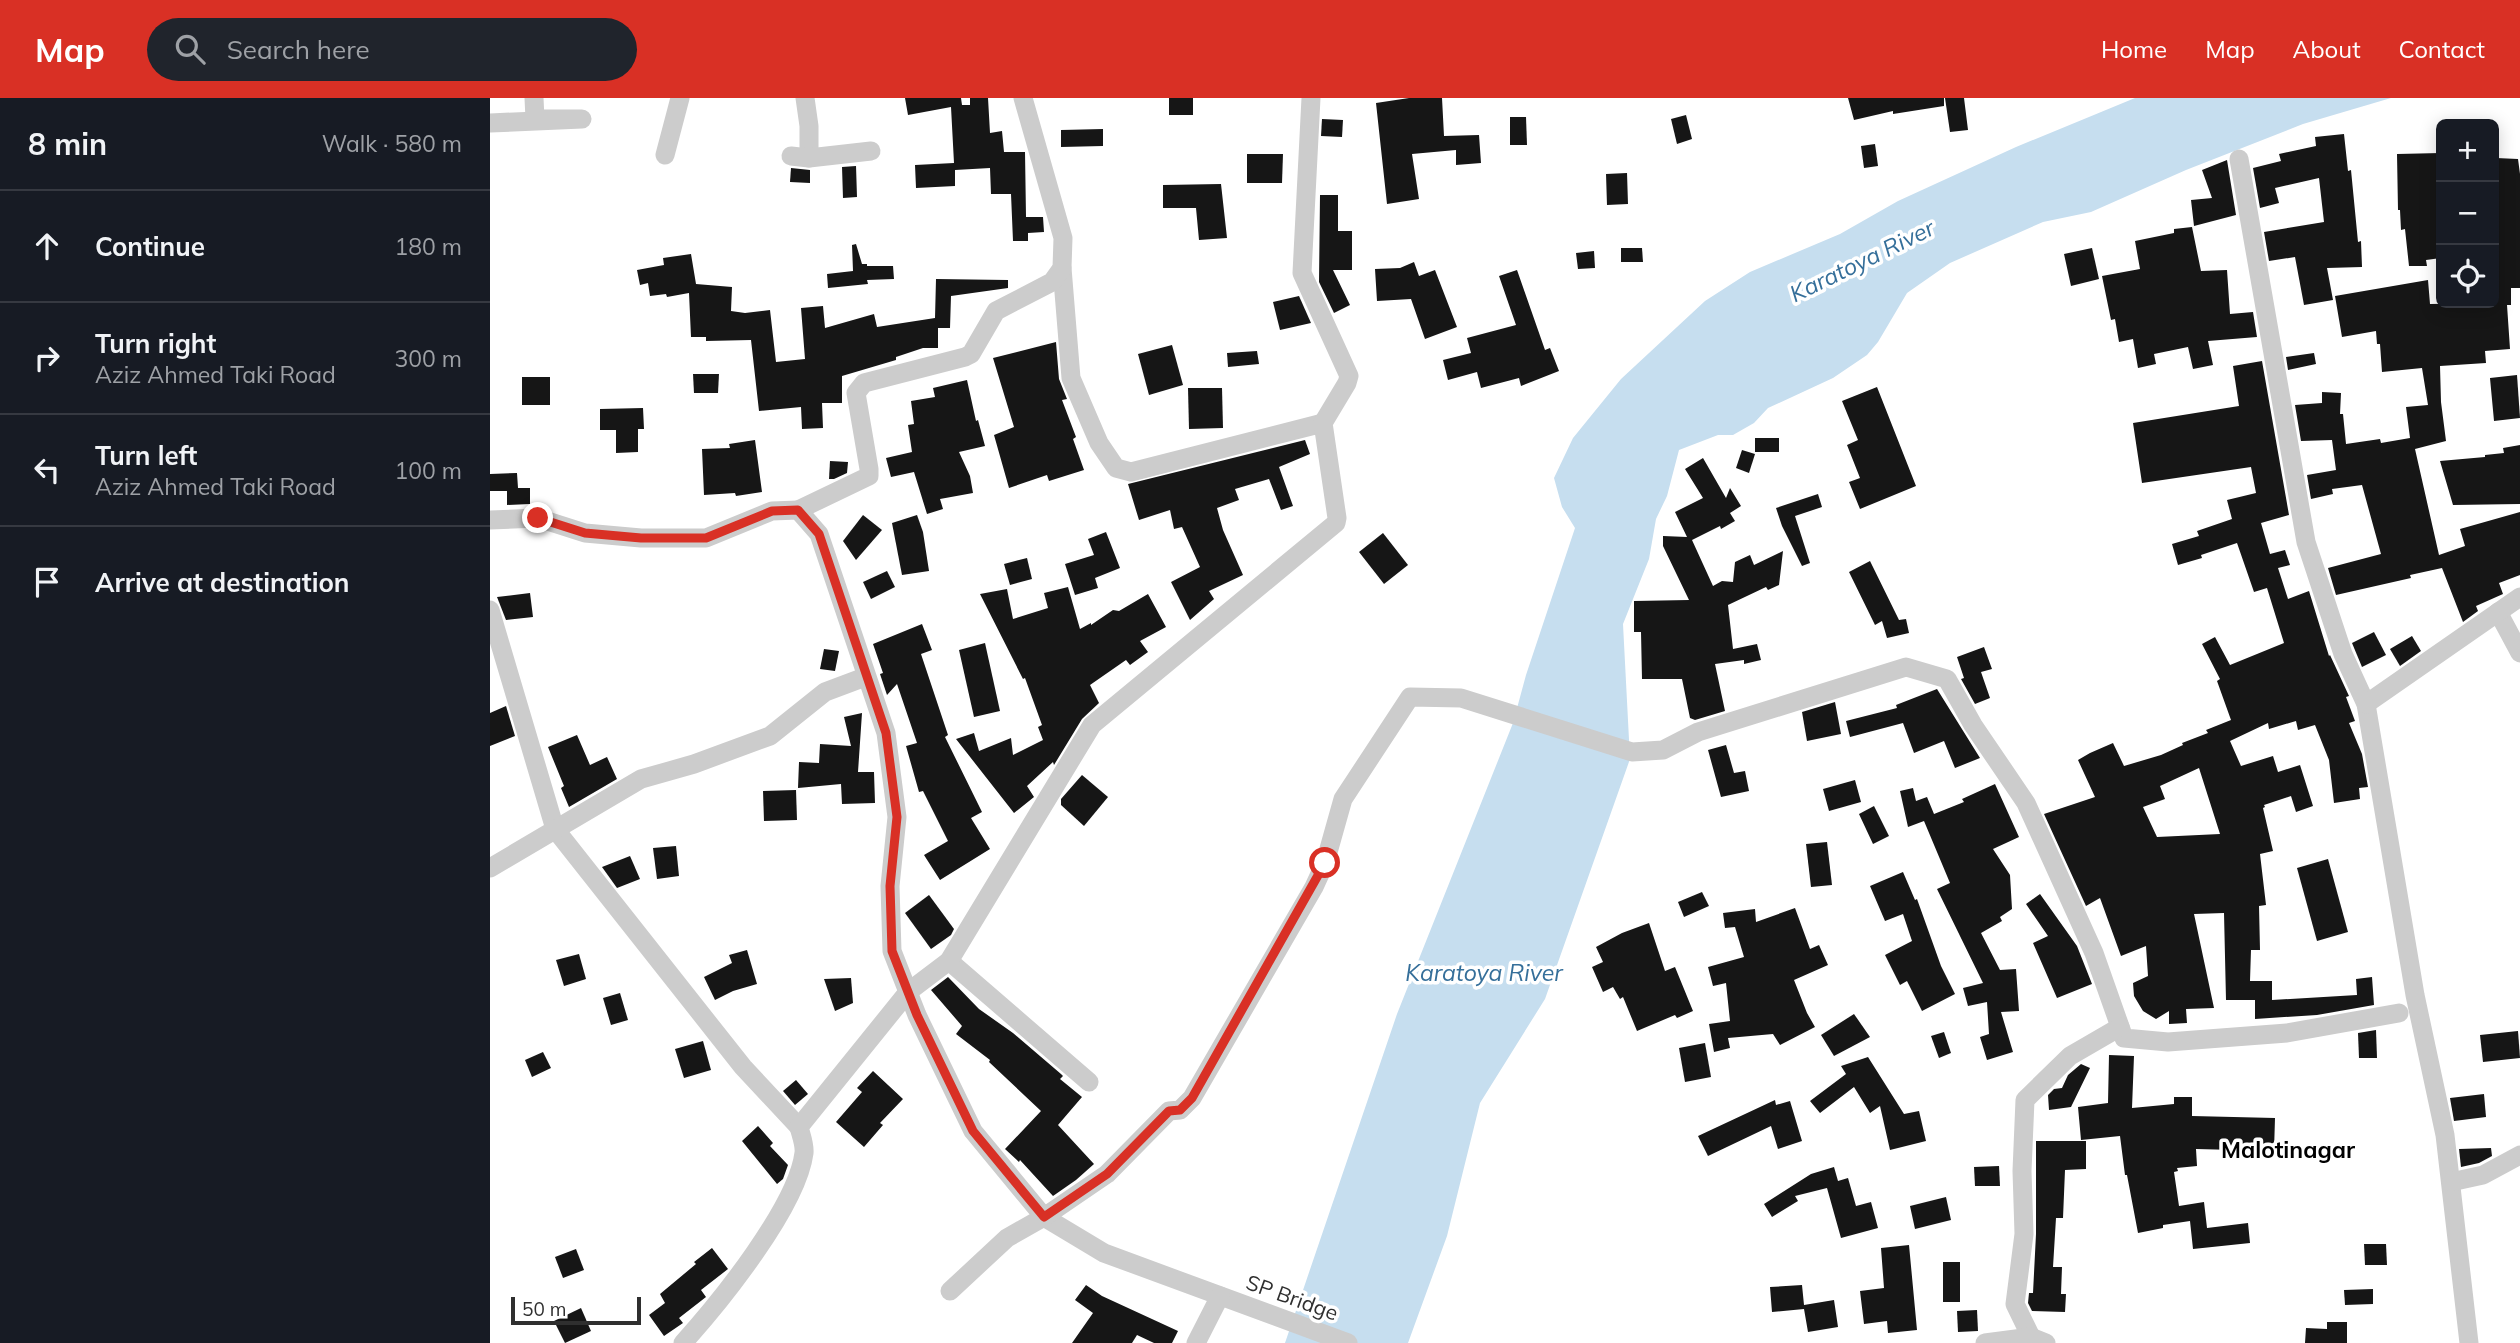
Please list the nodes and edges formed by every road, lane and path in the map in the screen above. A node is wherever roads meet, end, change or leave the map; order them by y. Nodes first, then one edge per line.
1 (534, 98) edge
2 (680, 98) edge
3 (806, 98) edge
4 (1023, 98) edge
5 (1311, 98) edge
6 (490, 123) edge
7 (872, 151) dead end
8 (665, 155) dead end
9 (2239, 159) dead end
10 (1062, 268) junction
11 (1323, 423) junction
12 (798, 510) junction
13 (490, 520) edge
14 (2520, 597) edge
15 (490, 610) edge
16 (2498, 612) junction
17 (2520, 653) edge
18 (865, 677) junction
19 (2365, 704) junction
20 (555, 829) junction
21 (490, 867) edge
22 (949, 961) junction
23 (908, 992) junction
24 (2399, 1013) dead end
25 (2120, 1027) junction
26 (1089, 1082) dead end
27 (799, 1127) junction
28 (2520, 1155) edge
29 (2451, 1182) junction
30 (1044, 1217) junction
31 (950, 1291) dead end
32 (1220, 1296) junction
33 (2039, 1340) edge
34 (683, 1343) edge
35 (1196, 1343) edge
36 (1348, 1343) edge
37 (1985, 1343) edge
38 (2469, 1343) edge

1 - 6 street
2 - 8 street
3 - 7 street
4 - 10 street
5 - 11 street
9 - 19 street
10 - 11 street
10 - 12 street
11 - 22 street
12 - 13 street
12 - 18 street, SP Bridge
14 - 16 street
15 - 20 street
16 - 17 street
16 - 19 street
18 - 20 street
18 - 23 street, SP Bridge
19 - 29 street
20 - 21 street
20 - 27 street
22 - 23 street
22 - 26 street
23 - 27 street
23 - 30 street, SP Bridge
24 - 25 street
25 - 30 street
25 - 33 street
27 - 34 street
28 - 29 street
29 - 38 street
30 - 31 street
30 - 32 street, SP Bridge
32 - 35 street
32 - 36 street, SP Bridge
33 - 37 street

